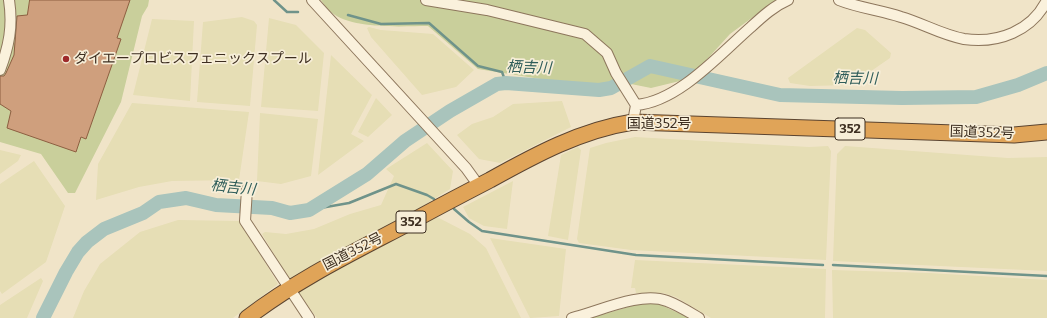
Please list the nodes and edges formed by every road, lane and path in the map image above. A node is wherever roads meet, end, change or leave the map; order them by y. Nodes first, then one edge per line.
1 (9, 0) edge
2 (312, 0) edge
3 (426, 0) edge
4 (788, 0) edge
5 (839, 0) edge
6 (1047, 0) edge
7 (0, 70) edge
8 (636, 105) junction
9 (633, 122) junction
10 (1047, 132) edge
11 (479, 186) junction
12 (247, 189) dead end
13 (289, 289) junction
14 (247, 318) edge
15 (309, 318) edge
16 (572, 318) edge
17 (699, 318) edge

1 - 7 street
2 - 11 street
3 - 8 street
4 - 8 street
5 - 6 street
8 - 9 street
9 - 10 highway, 国道352号 / 352
9 - 11 highway, 国道352号 / 352
11 - 13 highway, 国道352号 / 352
12 - 13 street
13 - 14 highway, 国道352号 / 352
13 - 15 street
16 - 17 street

